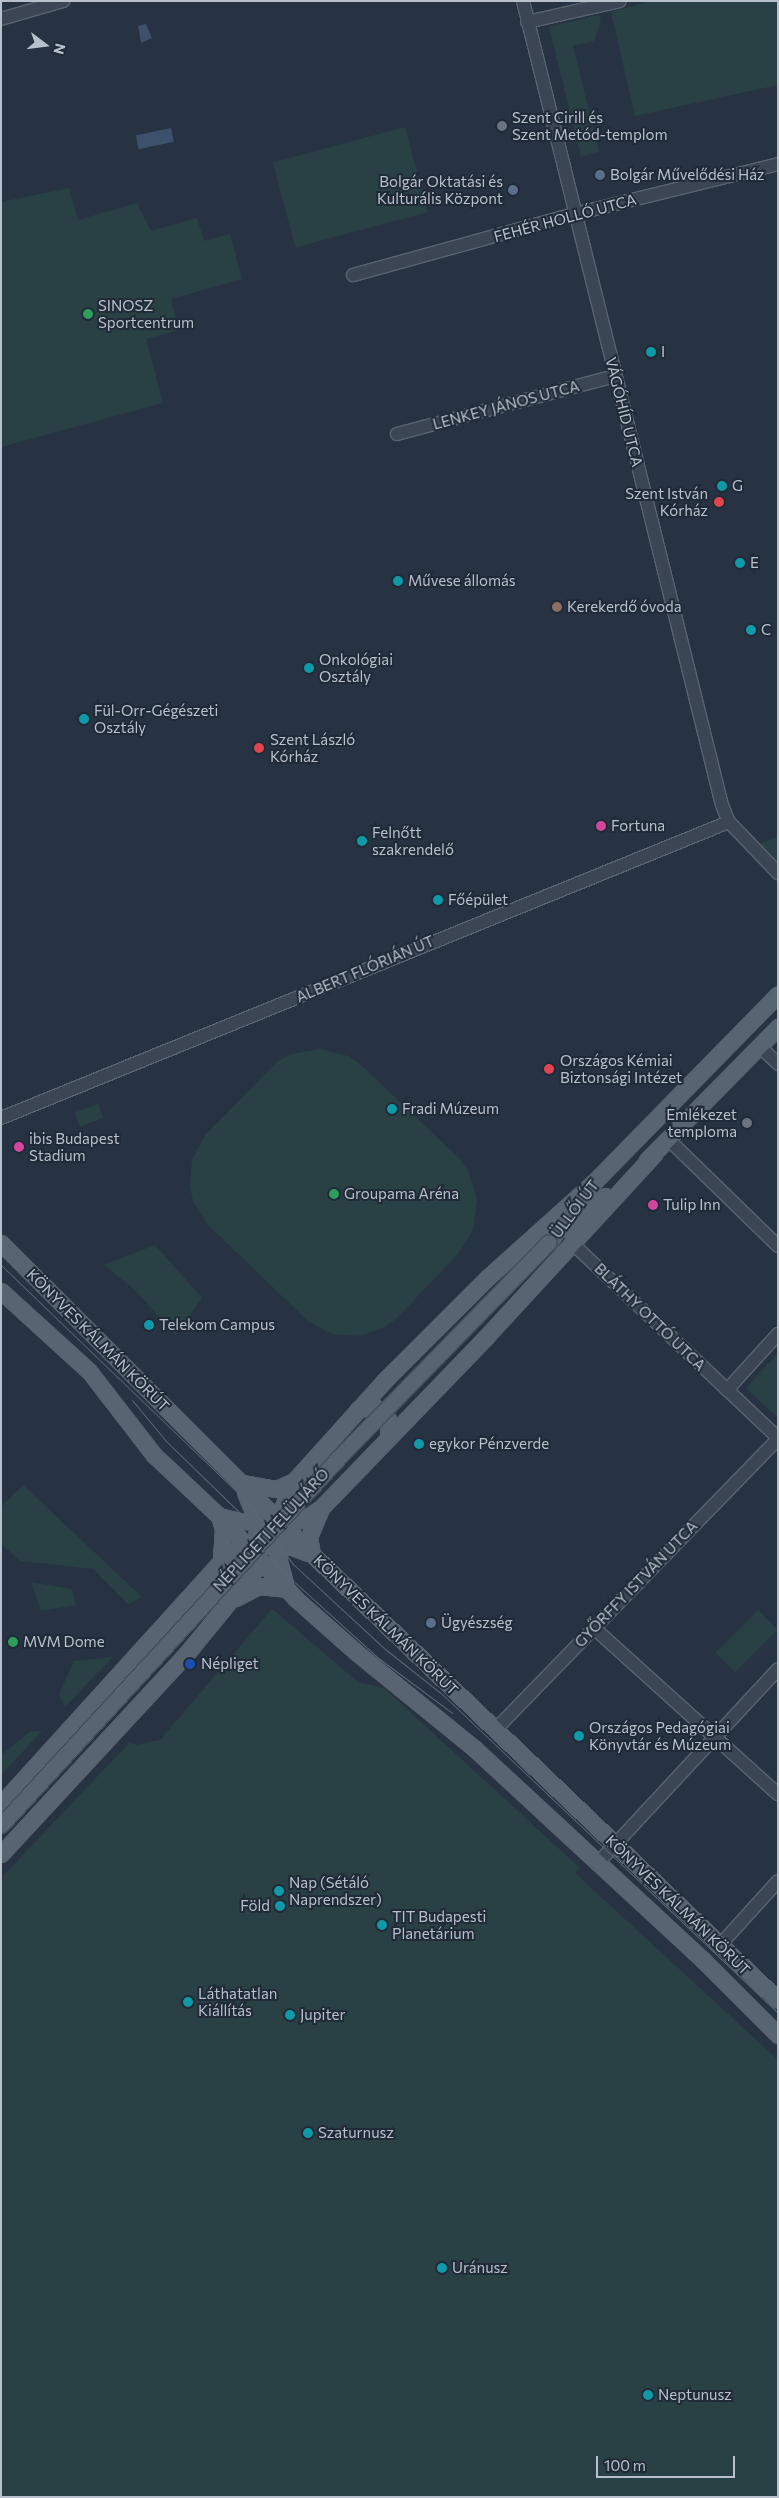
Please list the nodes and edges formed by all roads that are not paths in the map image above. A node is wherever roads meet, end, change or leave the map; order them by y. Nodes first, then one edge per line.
1 (63, 1) edge
2 (523, 1) edge
3 (620, 1) edge
4 (1, 19) edge
5 (527, 22) junction
6 (778, 164) edge
7 (575, 214) junction
8 (353, 275) dead end
9 (615, 376) junction
10 (397, 434) dead end
11 (729, 822) junction
12 (778, 873) edge
13 (778, 994) edge
14 (778, 1027) edge
15 (759, 1046) junction
16 (778, 1064) edge
17 (1, 1118) edge
18 (668, 1140) junction
19 (654, 1154) junction
20 (593, 1183) junction
21 (549, 1242) junction
22 (1, 1243) edge
23 (573, 1244) junction
24 (778, 1246) edge
25 (1, 1291) edge
26 (778, 1334) edge
27 (727, 1390) junction
28 (358, 1409) junction
29 (388, 1437) junction
30 (778, 1438) edge
31 (294, 1481) junction
32 (240, 1483) junction
33 (321, 1508) junction
34 (219, 1516) junction
35 (277, 1521) junction
36 (257, 1522) junction
37 (275, 1546) junction
38 (254, 1548) junction
39 (312, 1554) junction
40 (221, 1561) junction
41 (286, 1589) junction
42 (232, 1599) junction
43 (186, 1600) junction
44 (211, 1624) junction
45 (164, 1626) junction
46 (594, 1628) junction
47 (187, 1653) junction
48 (778, 1669) edge
49 (495, 1730) junction
50 (714, 1736) junction
51 (778, 1794) edge
52 (1, 1804) edge
53 (1, 1825) edge
54 (614, 1844) junction
55 (1, 1854) edge
56 (597, 1864) junction
57 (778, 1881) edge
58 (720, 1945) junction
59 (778, 2000) edge
60 (778, 2035) edge

1 - 4 street
2 - 5 street, VÁGÓHÍD UTCA
3 - 5 street
5 - 7 street, VÁGÓHÍD UTCA
6 - 7 street, FEHÉR HOLLÓ UTCA
7 - 8 street, FEHÉR HOLLÓ UTCA
7 - 9 street, VÁGÓHÍD UTCA
9 - 10 street, LENKEY JÁNOS UTCA
9 - 11 street, VÁGÓHÍD UTCA
11 - 12 street
11 - 17 street, ALBERT FLÓRIÁN ÚT
13 - 20 main road, ÜLLŐI ÚT
14 - 15 main road, ÜLLŐI ÚT
15 - 16 street
15 - 18 main road, ÜLLŐI ÚT
18 - 19 main road, ÜLLŐI ÚT
18 - 24 street
19 - 21 main road, ÜLLŐI ÚT
19 - 23 main road
20 - 21 main road, ÜLLŐI ÚT
20 - 28 main road
21 - 53 main road, NÉPLIGETI FELÜLJÁRÓ, bridge
22 - 32 main road, KÖNYVES KÁLMÁN KÖRÚT
23 - 27 street, BLÁTHY OTTÓ UTCA
23 - 29 main road
25 - 34 main road, KÖNYVES KÁLMÁN KÖRÚT
26 - 27 street
27 - 30 street, BLÁTHY OTTÓ UTCA
28 - 29 main road
28 - 31 main road
29 - 33 main road
30 - 46 street, GYŐRFFY ISTVÁN UTCA
31 - 32 main road
31 - 33 main road
31 - 35 main road
32 - 35 main road, KÖNYVES KÁLMÁN KÖRÚT
32 - 36 main road
33 - 35 main road
33 - 39 main road
34 - 36 main road
34 - 38 main road, KÖNYVES KÁLMÁN KÖRÚT
34 - 40 main road
35 - 36 main road
35 - 37 main road
35 - 39 main road, KÖNYVES KÁLMÁN KÖRÚT
36 - 38 main road
37 - 38 main road
37 - 39 main road
37 - 41 main road
38 - 40 main road
38 - 41 main road, KÖNYVES KÁLMÁN KÖRÚT
38 - 42 main road
39 - 49 main road, KÖNYVES KÁLMÁN KÖRÚT
40 - 43 main road
41 - 42 main road
41 - 56 main road, KÖNYVES KÁLMÁN KÖRÚT
42 - 44 main road
43 - 44 main road
43 - 45 main road
44 - 47 main road
45 - 47 main road
45 - 52 main road
46 - 49 street, GYŐRFFY ISTVÁN UTCA
46 - 50 street
47 - 55 main road
48 - 50 street
49 - 54 main road, KÖNYVES KÁLMÁN KÖRÚT
50 - 51 street
50 - 54 street
54 - 56 street
54 - 58 main road, KÖNYVES KÁLMÁN KÖRÚT
56 - 60 main road, KÖNYVES KÁLMÁN KÖRÚT
57 - 58 street
58 - 59 main road, KÖNYVES KÁLMÁN KÖRÚT

